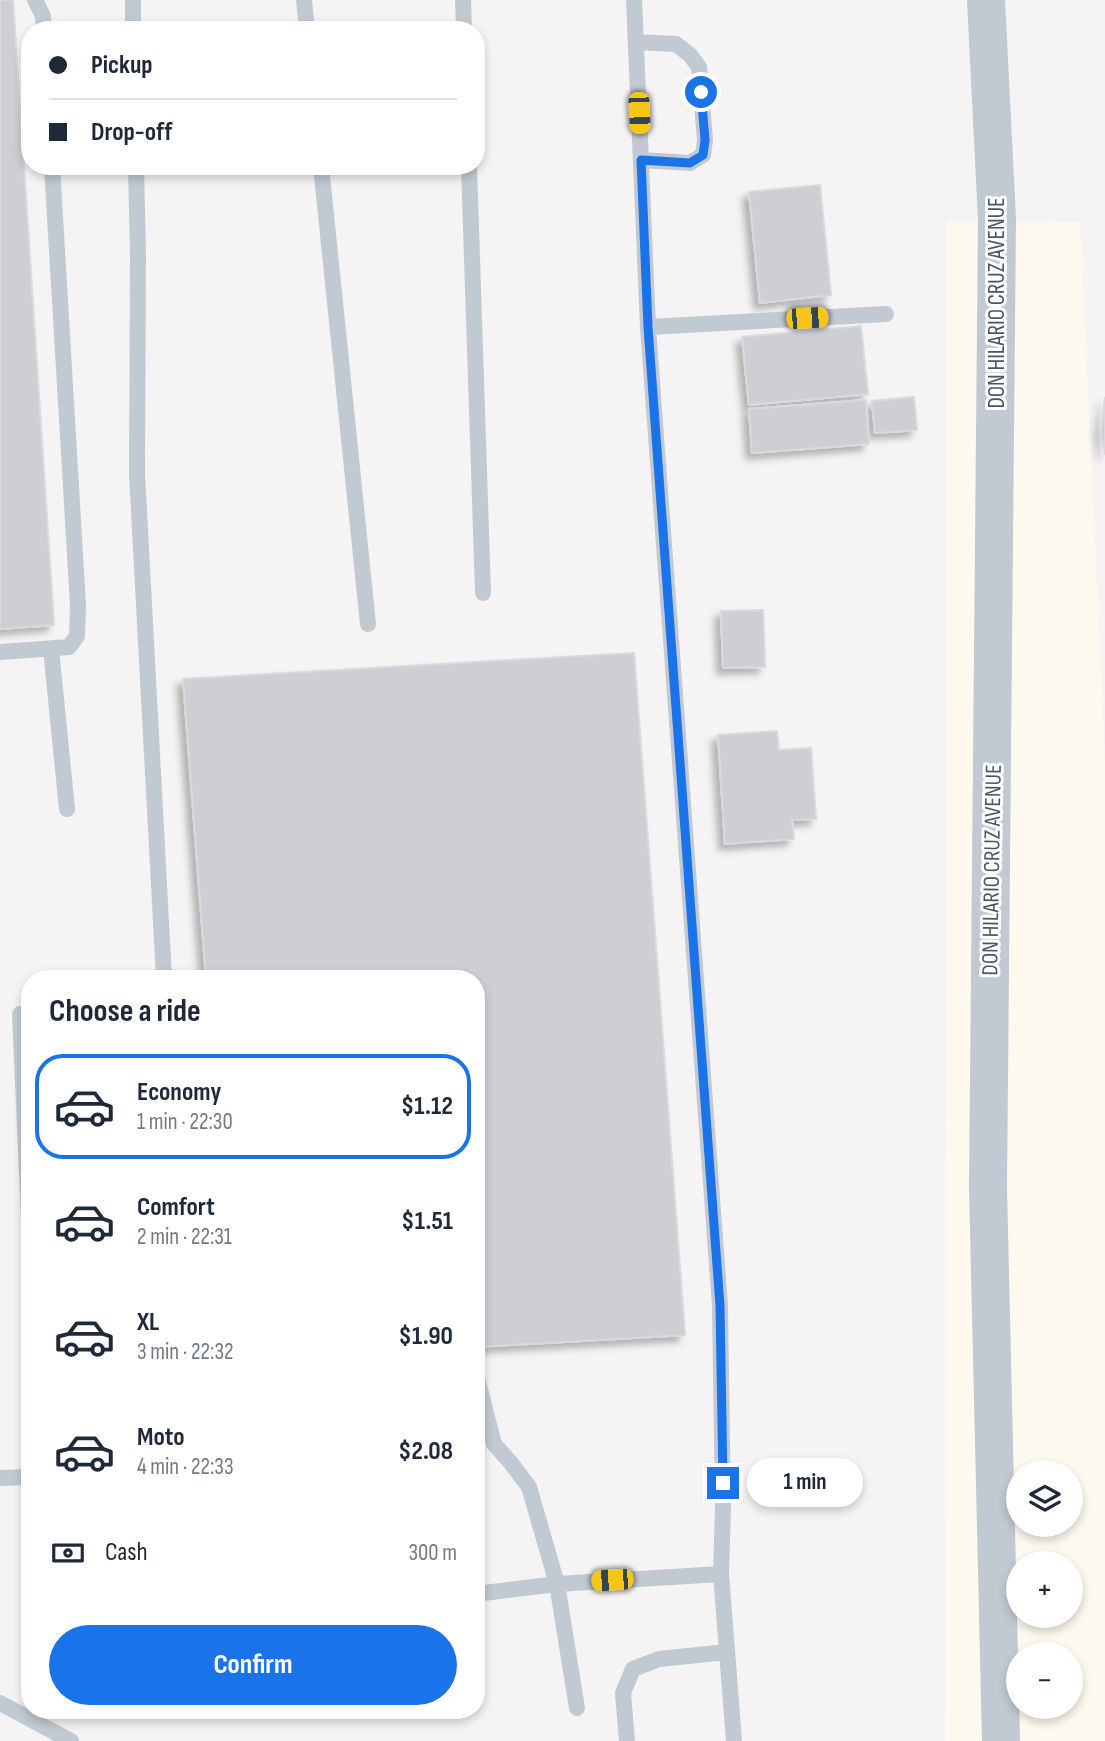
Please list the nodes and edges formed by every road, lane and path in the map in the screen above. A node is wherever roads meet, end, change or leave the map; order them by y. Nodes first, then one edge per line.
1 (35, 0) edge
2 (133, 0) edge
3 (304, 0) edge
4 (463, 0) edge
5 (634, 0) edge
6 (986, 0) edge
7 (43, 21) edge
8 (134, 21) edge
9 (306, 21) edge
10 (464, 21) edge
11 (636, 42) junction
12 (641, 160) junction
13 (53, 175) edge
14 (136, 175) edge
15 (322, 175) edge
16 (468, 175) edge
17 (886, 314) dead end
18 (648, 327) junction
19 (483, 593) dead end
20 (368, 624) dead end
21 (51, 649) junction
22 (0, 652) edge
23 (68, 809) dead end
24 (164, 970) edge
25 (20, 1014) dead end
26 (21, 1037) edge
27 (485, 1409) edge
28 (21, 1477) edge
29 (0, 1478) edge
30 (722, 1574) junction
31 (557, 1584) junction
32 (485, 1593) edge
33 (727, 1652) junction
34 (0, 1703) edge
35 (577, 1708) dead end
36 (21, 1714) edge
37 (30, 1719) edge
38 (71, 1741) edge
39 (627, 1741) edge
40 (734, 1741) edge
41 (1001, 1741) edge

1 - 7 lane
2 - 8 lane
3 - 9 lane
4 - 10 lane
5 - 11 lane
6 - 41 street, DON HILARIO CRUZ AVENUE
11 - 12 lane
11 - 12 lane
12 - 18 lane
13 - 21 lane
14 - 24 lane
15 - 20 lane
16 - 19 lane
17 - 18 lane
18 - 30 lane
21 - 22 lane
21 - 23 lane
25 - 26 lane
27 - 31 lane
28 - 29 lane
30 - 31 lane
30 - 33 lane
31 - 32 lane
31 - 35 lane
33 - 39 lane
33 - 40 lane
34 - 36 lane
37 - 38 lane

